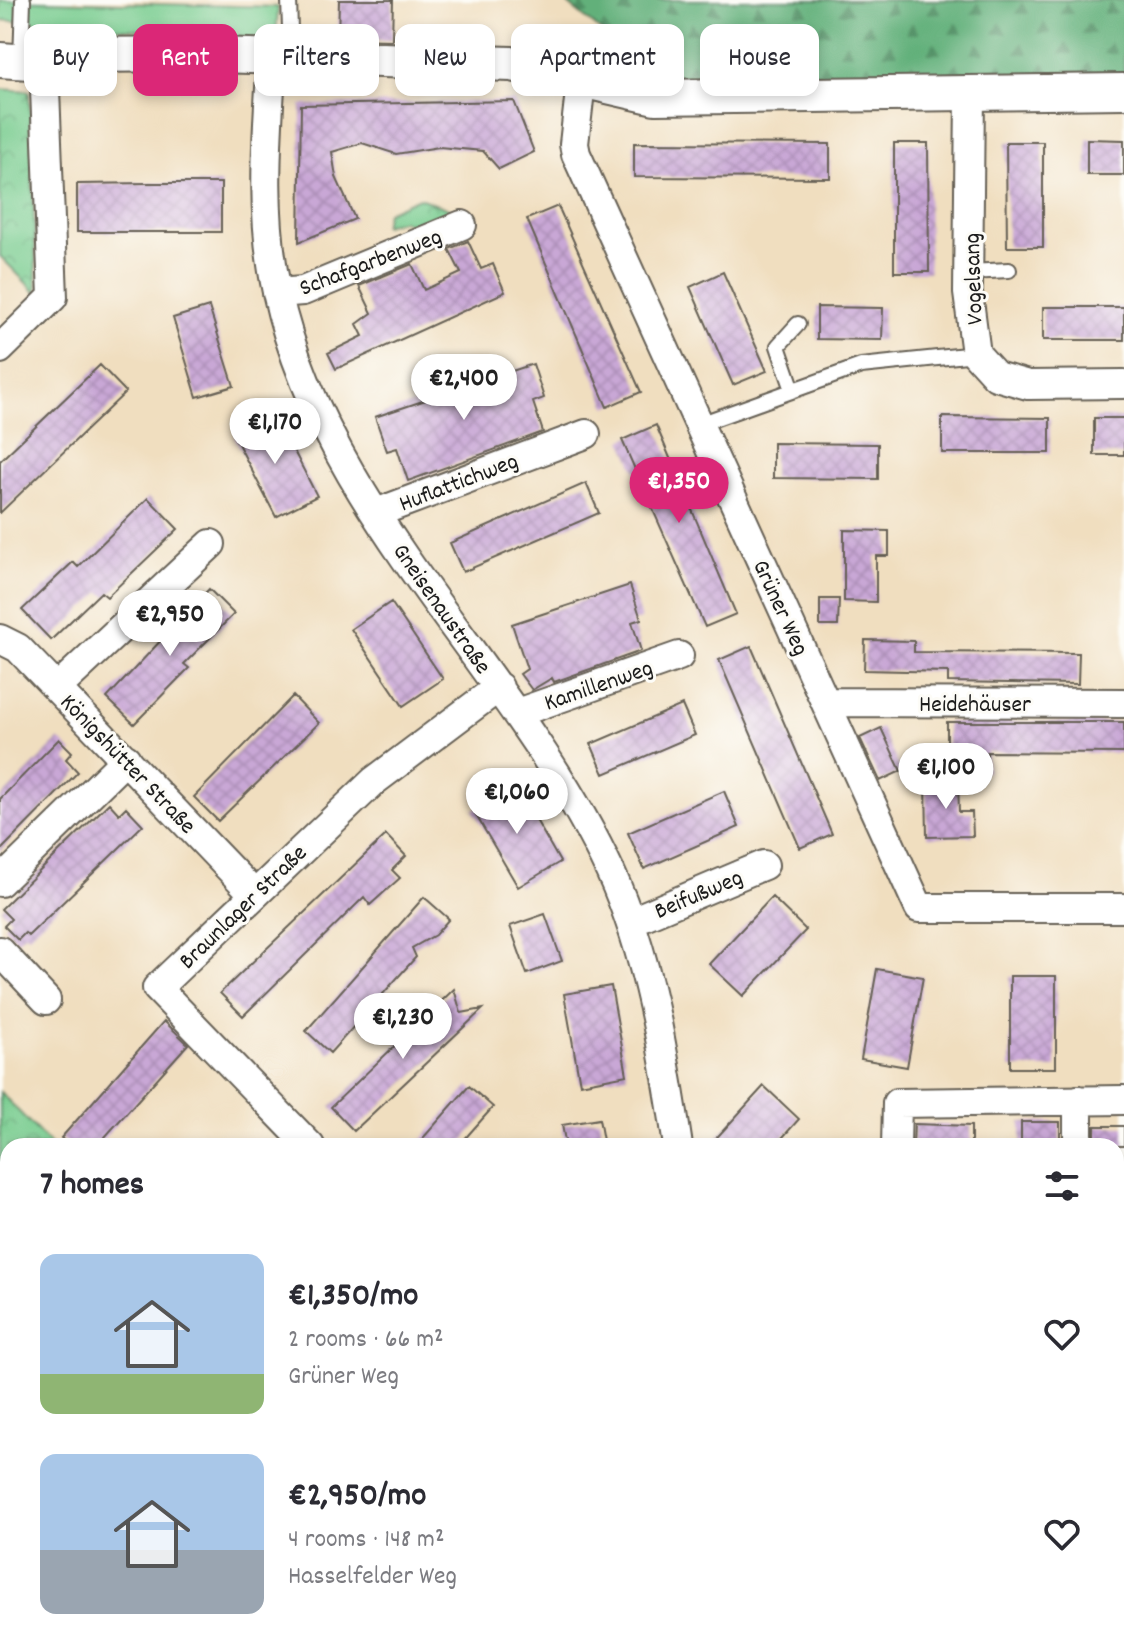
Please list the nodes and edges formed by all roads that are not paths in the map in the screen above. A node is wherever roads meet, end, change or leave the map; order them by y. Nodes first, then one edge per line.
1 (23, 0) edge
2 (289, 0) edge
3 (286, 24) edge
4 (254, 58) edge
5 (22, 61) edge
6 (379, 61) edge
7 (511, 64) edge
8 (1124, 91) edge
9 (970, 93) junction
10 (277, 96) edge
11 (579, 96) edge
12 (650, 96) edge
13 (462, 225) dead end
14 (1009, 270) dead end
15 (969, 272) junction
16 (277, 293) junction
17 (798, 324) dead end
18 (0, 349) edge
19 (976, 354) junction
20 (1124, 384) edge
21 (793, 390) junction
22 (697, 425) junction
23 (586, 434) dead end
24 (376, 513) junction
25 (211, 544) dead end
26 (0, 639) edge
27 (679, 656) dead end
28 (499, 687) junction
29 (57, 688) junction
30 (826, 702) junction
31 (1124, 703) edge
32 (517, 713) junction
33 (126, 759) junction
34 (764, 865) dead end
35 (0, 882) edge
36 (254, 894) junction
37 (1124, 908) edge
38 (632, 921) junction
39 (0, 951) edge
40 (46, 1000) dead end
41 (1078, 1100) junction
42 (1124, 1100) edge
43 (302, 1138) edge
44 (677, 1138) edge
45 (896, 1138) edge
46 (1078, 1138) edge

1 - 5 lane
2 - 3 lane
4 - 5 street
5 - 18 street
6 - 7 street
8 - 9 street
9 - 12 street
9 - 15 street, Vogelsang
10 - 16 street, Gneisenaustraße
11 - 22 street, Grüner Weg
13 - 16 street, Schafgarbenweg
14 - 15 lane
15 - 19 street, Vogelsang
16 - 24 street, Gneisenaustraße
17 - 21 lane
19 - 20 street, Vogelsang
19 - 21 lane
21 - 22 lane
22 - 30 street, Grüner Weg
23 - 24 street, Huflattichweg
24 - 28 street, Gneisenaustraße
25 - 29 street
26 - 29 street, Königshütter Straße
27 - 32 street, Kamillenweg
28 - 32 street, Gneisenaustraße
28 - 36 street, Braunlager Straße
29 - 33 street, Königshütter Straße
30 - 31 street, Heidehäuser
30 - 37 street, Grüner Weg
32 - 38 street, Gneisenaustraße
33 - 35 street
33 - 36 street, Königshütter Straße
34 - 38 street, Beifußweg
36 - 43 street, Braunlager Straße
38 - 44 street, Gneisenaustraße
39 - 40 street
41 - 42 street
41 - 45 street
41 - 46 street

